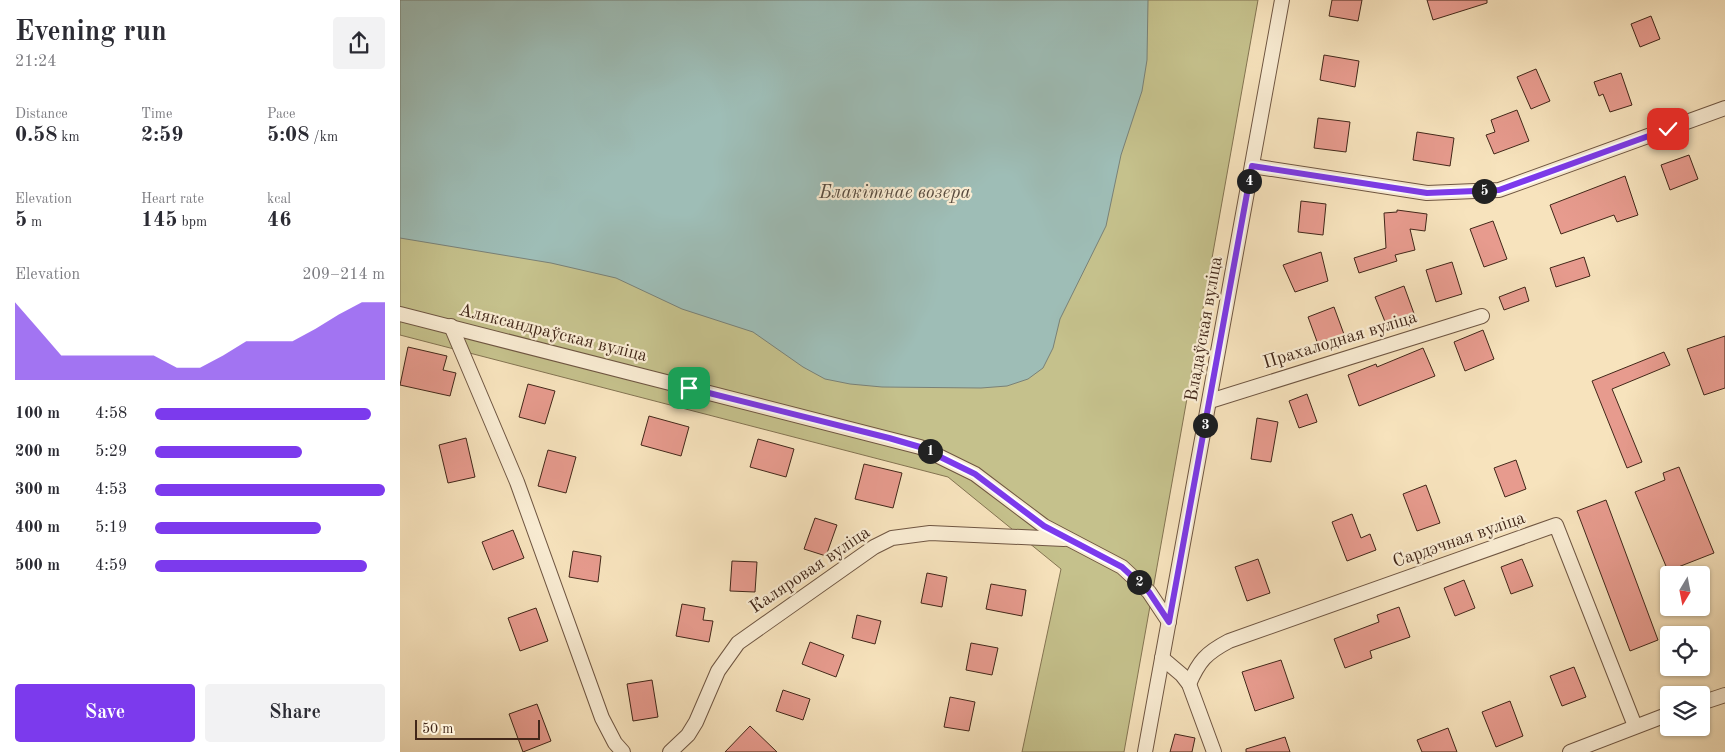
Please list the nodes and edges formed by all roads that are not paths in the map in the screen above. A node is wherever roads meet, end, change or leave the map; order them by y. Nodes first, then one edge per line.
1 (1282, 0) edge
2 (1725, 108) edge
3 (1252, 166) junction
4 (400, 314) edge
5 (1482, 316) dead end
6 (451, 326) junction
7 (1210, 401) junction
8 (1067, 539) junction
9 (1169, 622) junction
10 (1162, 658) junction
11 (1189, 684) junction
12 (1725, 695) edge
13 (1710, 700) edge
14 (1660, 717) edge
15 (1635, 726) junction
16 (623, 752) edge
17 (670, 752) edge
18 (1144, 752) edge
19 (1214, 752) edge
20 (1570, 752) edge

1 - 3 street, Владаўская вуліца
2 - 3 street
3 - 7 street, Владаўская вуліца
4 - 6 street, Аляксандраўская вуліца
5 - 7 street, Прахалодная вуліца
6 - 8 street, Аляксандраўская вуліца
6 - 16 street
7 - 9 street, Владаўская вуліца
8 - 9 street, Аляксандраўская вуліца
8 - 17 street, Каляровая вуліца
9 - 10 street, Владаўская вуліца
10 - 11 street
10 - 18 street, Владаўская вуліца
11 - 15 street, Сардэчная вуліца
11 - 19 street
12 - 13 street
14 - 15 street
15 - 20 street

